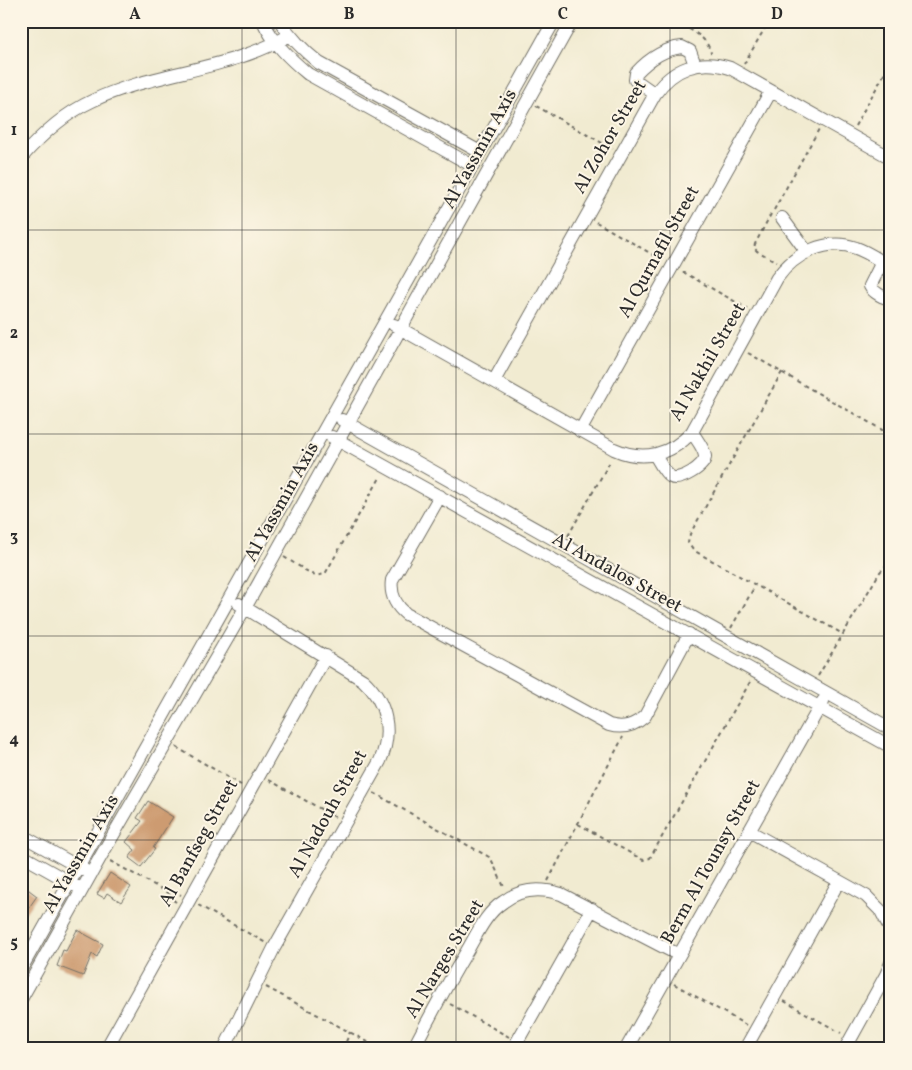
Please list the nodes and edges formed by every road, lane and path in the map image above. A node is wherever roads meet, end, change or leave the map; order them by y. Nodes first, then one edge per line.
1 (263, 21) edge
2 (280, 21) edge
3 (554, 21) edge
4 (572, 21) edge
5 (675, 21) edge
6 (769, 21) edge
7 (290, 35) junction
8 (276, 43) junction
9 (891, 62) edge
10 (711, 64) junction
11 (695, 65) junction
12 (739, 73) junction
13 (771, 91) junction
14 (655, 94) junction
15 (528, 101) junction
16 (824, 120) junction
17 (850, 135) junction
18 (480, 152) junction
19 (621, 154) junction
20 (21, 158) edge
21 (891, 158) edge
22 (472, 166) junction
23 (782, 218) dead end
24 (807, 252) junction
25 (886, 264) edge
26 (786, 267) junction
27 (891, 298) edge
28 (386, 321) junction
29 (401, 329) junction
30 (739, 347) junction
31 (782, 372) junction
32 (494, 382) junction
33 (333, 415) junction
34 (348, 424) junction
35 (580, 431) junction
36 (324, 432) junction
37 (692, 432) junction
38 (891, 435) edge
39 (339, 440) junction
40 (617, 450) junction
41 (655, 455) junction
42 (386, 467) junction
43 (440, 496) junction
44 (563, 544) junction
45 (276, 552) junction
46 (891, 560) edge
47 (755, 585) junction
48 (230, 598) junction
49 (245, 608) junction
50 (689, 634) junction
51 (843, 634) junction
52 (727, 636) junction
53 (326, 656) junction
54 (756, 672) junction
55 (814, 685) junction
56 (827, 693) junction
57 (819, 707) junction
58 (628, 726) junction
59 (891, 728) edge
60 (168, 742) junction
61 (891, 747) edge
62 (259, 774) junction
63 (365, 788) junction
64 (250, 790) junction
65 (346, 823) junction
66 (578, 824) junction
67 (749, 831) junction
68 (21, 835) edge
69 (21, 855) edge
70 (101, 856) junction
71 (79, 868) junction
72 (91, 874) junction
73 (839, 881) junction
74 (70, 883) junction
75 (82, 890) junction
76 (543, 890) junction
77 (169, 894) dead end
78 (509, 897) junction
79 (189, 899) junction
80 (592, 909) junction
81 (891, 930) edge
82 (274, 948) junction
83 (679, 955) junction
84 (891, 963) edge
85 (21, 970) edge
86 (666, 979) junction
87 (257, 982) junction
88 (775, 995) junction
89 (440, 998) junction
90 (21, 999) edge
91 (755, 1030) junction
92 (350, 1032) junction
93 (848, 1044) edge
94 (515, 1045) edge
95 (106, 1049) edge
96 (224, 1049) edge
97 (344, 1049) edge
98 (381, 1049) edge
99 (413, 1049) edge
100 (626, 1049) edge
101 (745, 1049) edge
102 (869, 1049) edge

1 - 8 street
2 - 7 street
3 - 18 street, Al Yassmin Axis
4 - 15 street, Al Yassmin Axis
5 - 10 path
6 - 12 path
7 - 8 street
7 - 18 street
8 - 20 street
8 - 22 street
9 - 17 path
10 - 11 street, Al Zohor Street
10 - 12 street, Al Zohor Street
11 - 14 street, Al Zohor Street
11 - 14 street
12 - 13 street, Al Zohor Street
13 - 16 street, Al Zohor Street
13 - 35 street, Al Qurnafil Street
14 - 19 street, Al Zohor Street
15 - 19 path
15 - 29 street, Al Yassmin Axis
16 - 17 street, Al Zohor Street
16 - 26 path
17 - 21 street, Al Zohor Street
18 - 22 street, Al Yassmin Axis
19 - 32 street, Al Zohor Street
22 - 28 street, Al Yassmin Axis
23 - 24 street
24 - 25 street, Al Nakhil Street
24 - 26 street, Al Nakhil Street
25 - 27 street
26 - 30 street, Al Nakhil Street
28 - 29 street, Al Nakhil Street
28 - 33 street, Al Yassmin Axis
29 - 32 street, Al Nakhil Street
29 - 34 street, Al Yassmin Axis
30 - 31 path
30 - 37 street, Al Nakhil Street
31 - 38 path
31 - 47 path
32 - 35 street, Al Nakhil Street
33 - 34 street, Al Andalos Street
33 - 36 street, Al Yassmin Axis
34 - 39 street, Al Yassmin Axis
34 - 44 street, Al Andalos Street
35 - 40 street, Al Nakhil Street
36 - 39 street, Al Andalos Street
36 - 48 street, Al Yassmin Axis
37 - 41 street, Al Nakhil Street
37 - 41 street
39 - 42 street, Al Andalos Street
39 - 45 street, Al Yassmin Axis
40 - 41 street, Al Nakhil Street
40 - 44 path
42 - 43 street, Al Andalos Street
42 - 45 path
43 - 50 street, Al Andalos Street
43 - 58 street
44 - 52 street, Al Andalos Street
45 - 49 street, Al Yassmin Axis
46 - 51 path
47 - 51 path
47 - 52 path
48 - 49 street, Al Nadouh Street
48 - 71 street, Al Yassmin Axis
49 - 53 street, Al Nadouh Street
49 - 60 street, Al Yassmin Axis
50 - 54 street, Al Andalos Street
50 - 58 street
51 - 55 path
52 - 55 street, Al Andalos Street
53 - 62 street, Al Banfseg Street
53 - 63 street, Al Nadouh Street
54 - 57 street, Al Andalos Street
54 - 66 path
55 - 56 street, Al Andalos Street
56 - 57 street, Berm Al Tounsy Street
56 - 59 street, Al Andalos Street
57 - 61 street, Al Andalos Street
57 - 67 street, Berm Al Tounsy Street
58 - 66 path
60 - 64 path
60 - 70 street, Al Yassmin Axis
62 - 64 street, Al Banfseg Street
62 - 65 path
63 - 65 street, Al Nadouh Street
63 - 78 path
64 - 79 street, Al Banfseg Street
65 - 82 street, Al Nadouh Street
66 - 76 path
67 - 73 street
67 - 83 street, Berm Al Tounsy Street
68 - 71 street
69 - 74 street
70 - 72 street, Al Yassmin Axis
70 - 77 path
71 - 72 street
71 - 74 street, Al Yassmin Axis
72 - 75 street, Al Yassmin Axis
73 - 81 street
73 - 88 street
74 - 75 street
74 - 85 street, Al Yassmin Axis
75 - 90 street, Al Yassmin Axis
76 - 78 street, Al Narges Street
76 - 80 street, Al Narges Street
78 - 89 street, Al Narges Street
79 - 82 path
79 - 95 street, Al Banfseg Street
80 - 83 street, Al Narges Street
80 - 94 street
82 - 87 street, Al Nadouh Street
83 - 86 street, Berm Al Tounsy Street
84 - 93 street
86 - 91 path
86 - 100 street, Berm Al Tounsy Street
87 - 92 path
87 - 96 street, Al Nadouh Street
88 - 91 street
88 - 93 path
89 - 94 path
89 - 99 street, Al Narges Street
91 - 101 street
92 - 97 path
92 - 98 path
93 - 102 path

